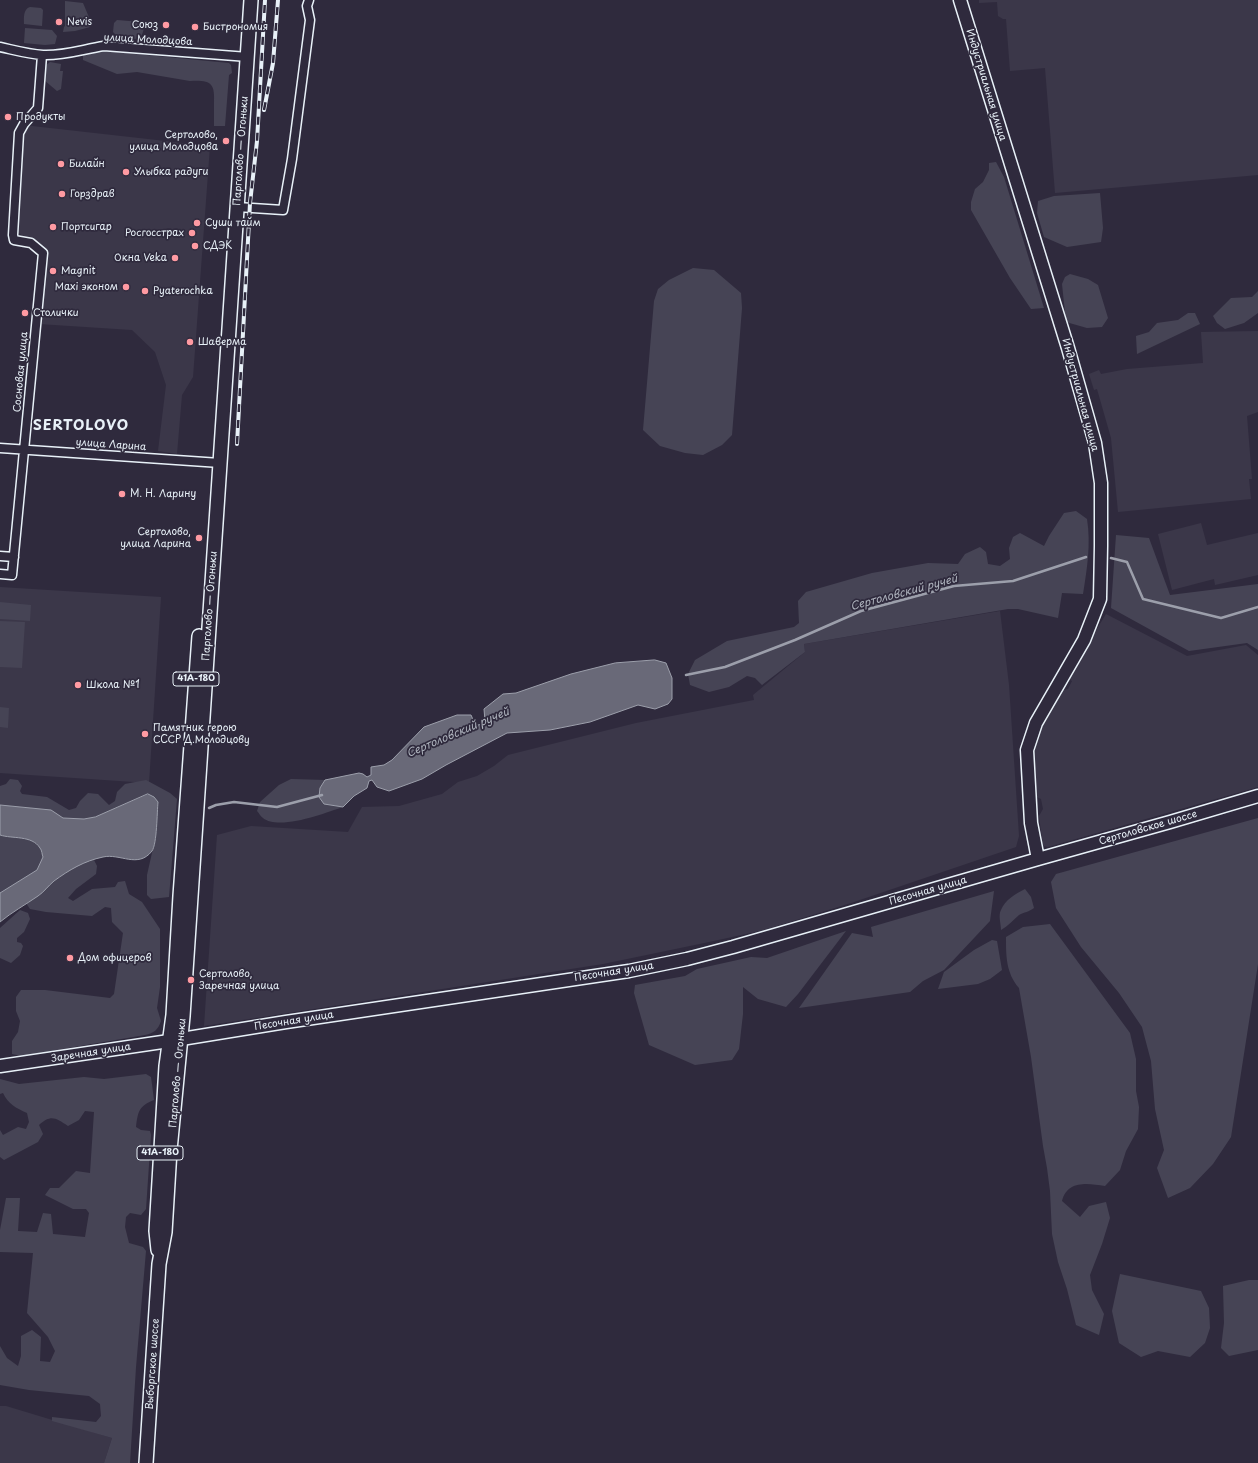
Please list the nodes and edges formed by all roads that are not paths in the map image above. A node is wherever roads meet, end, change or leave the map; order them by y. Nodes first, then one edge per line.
1 (243, 0) edge
2 (251, 0) edge
3 (309, 0) edge
4 (960, 0) edge
5 (0, 47) edge
6 (42, 55) junction
7 (243, 57) junction
8 (237, 207) junction
9 (0, 448) edge
10 (24, 449) junction
11 (216, 463) junction
12 (0, 556) edge
13 (14, 557) junction
14 (0, 574) edge
15 (1258, 796) edge
16 (1038, 859) junction
17 (175, 1040) junction
18 (0, 1066) edge
19 (159, 1264) joint
20 (146, 1463) edge

1 - 7 main road, Парголово — Огоньки / 41А-180
2 - 7 main road, Парголово — Огоньки / 41А-180
3 - 8 street
4 - 16 main road, Индустриальная улица
5 - 6 street, улица Молодцова
6 - 7 street, улица Молодцова
6 - 10 street, Сосновая улица
7 - 8 main road, Парголово — Огоньки / 41А-180
7 - 11 main road, Парголово — Огоньки / 41А-180
8 - 11 main road, Парголово — Огоньки / 41А-180
9 - 10 street, улица Ларина
10 - 11 street, улица Ларина
10 - 13 street, Сосновая улица
11 - 17 main road, Парголово — Огоньки / 41А-180
12 - 13 street
13 - 14 street, Сосновая улица
15 - 16 main road, Сертоловское шоссе
16 - 17 main road, Песочная улица
17 - 18 main road, Заречная улица
17 - 19 main road, Парголово — Огоньки / 41А-180
19 - 20 main road, Выборгское шоссе / 41А-180

